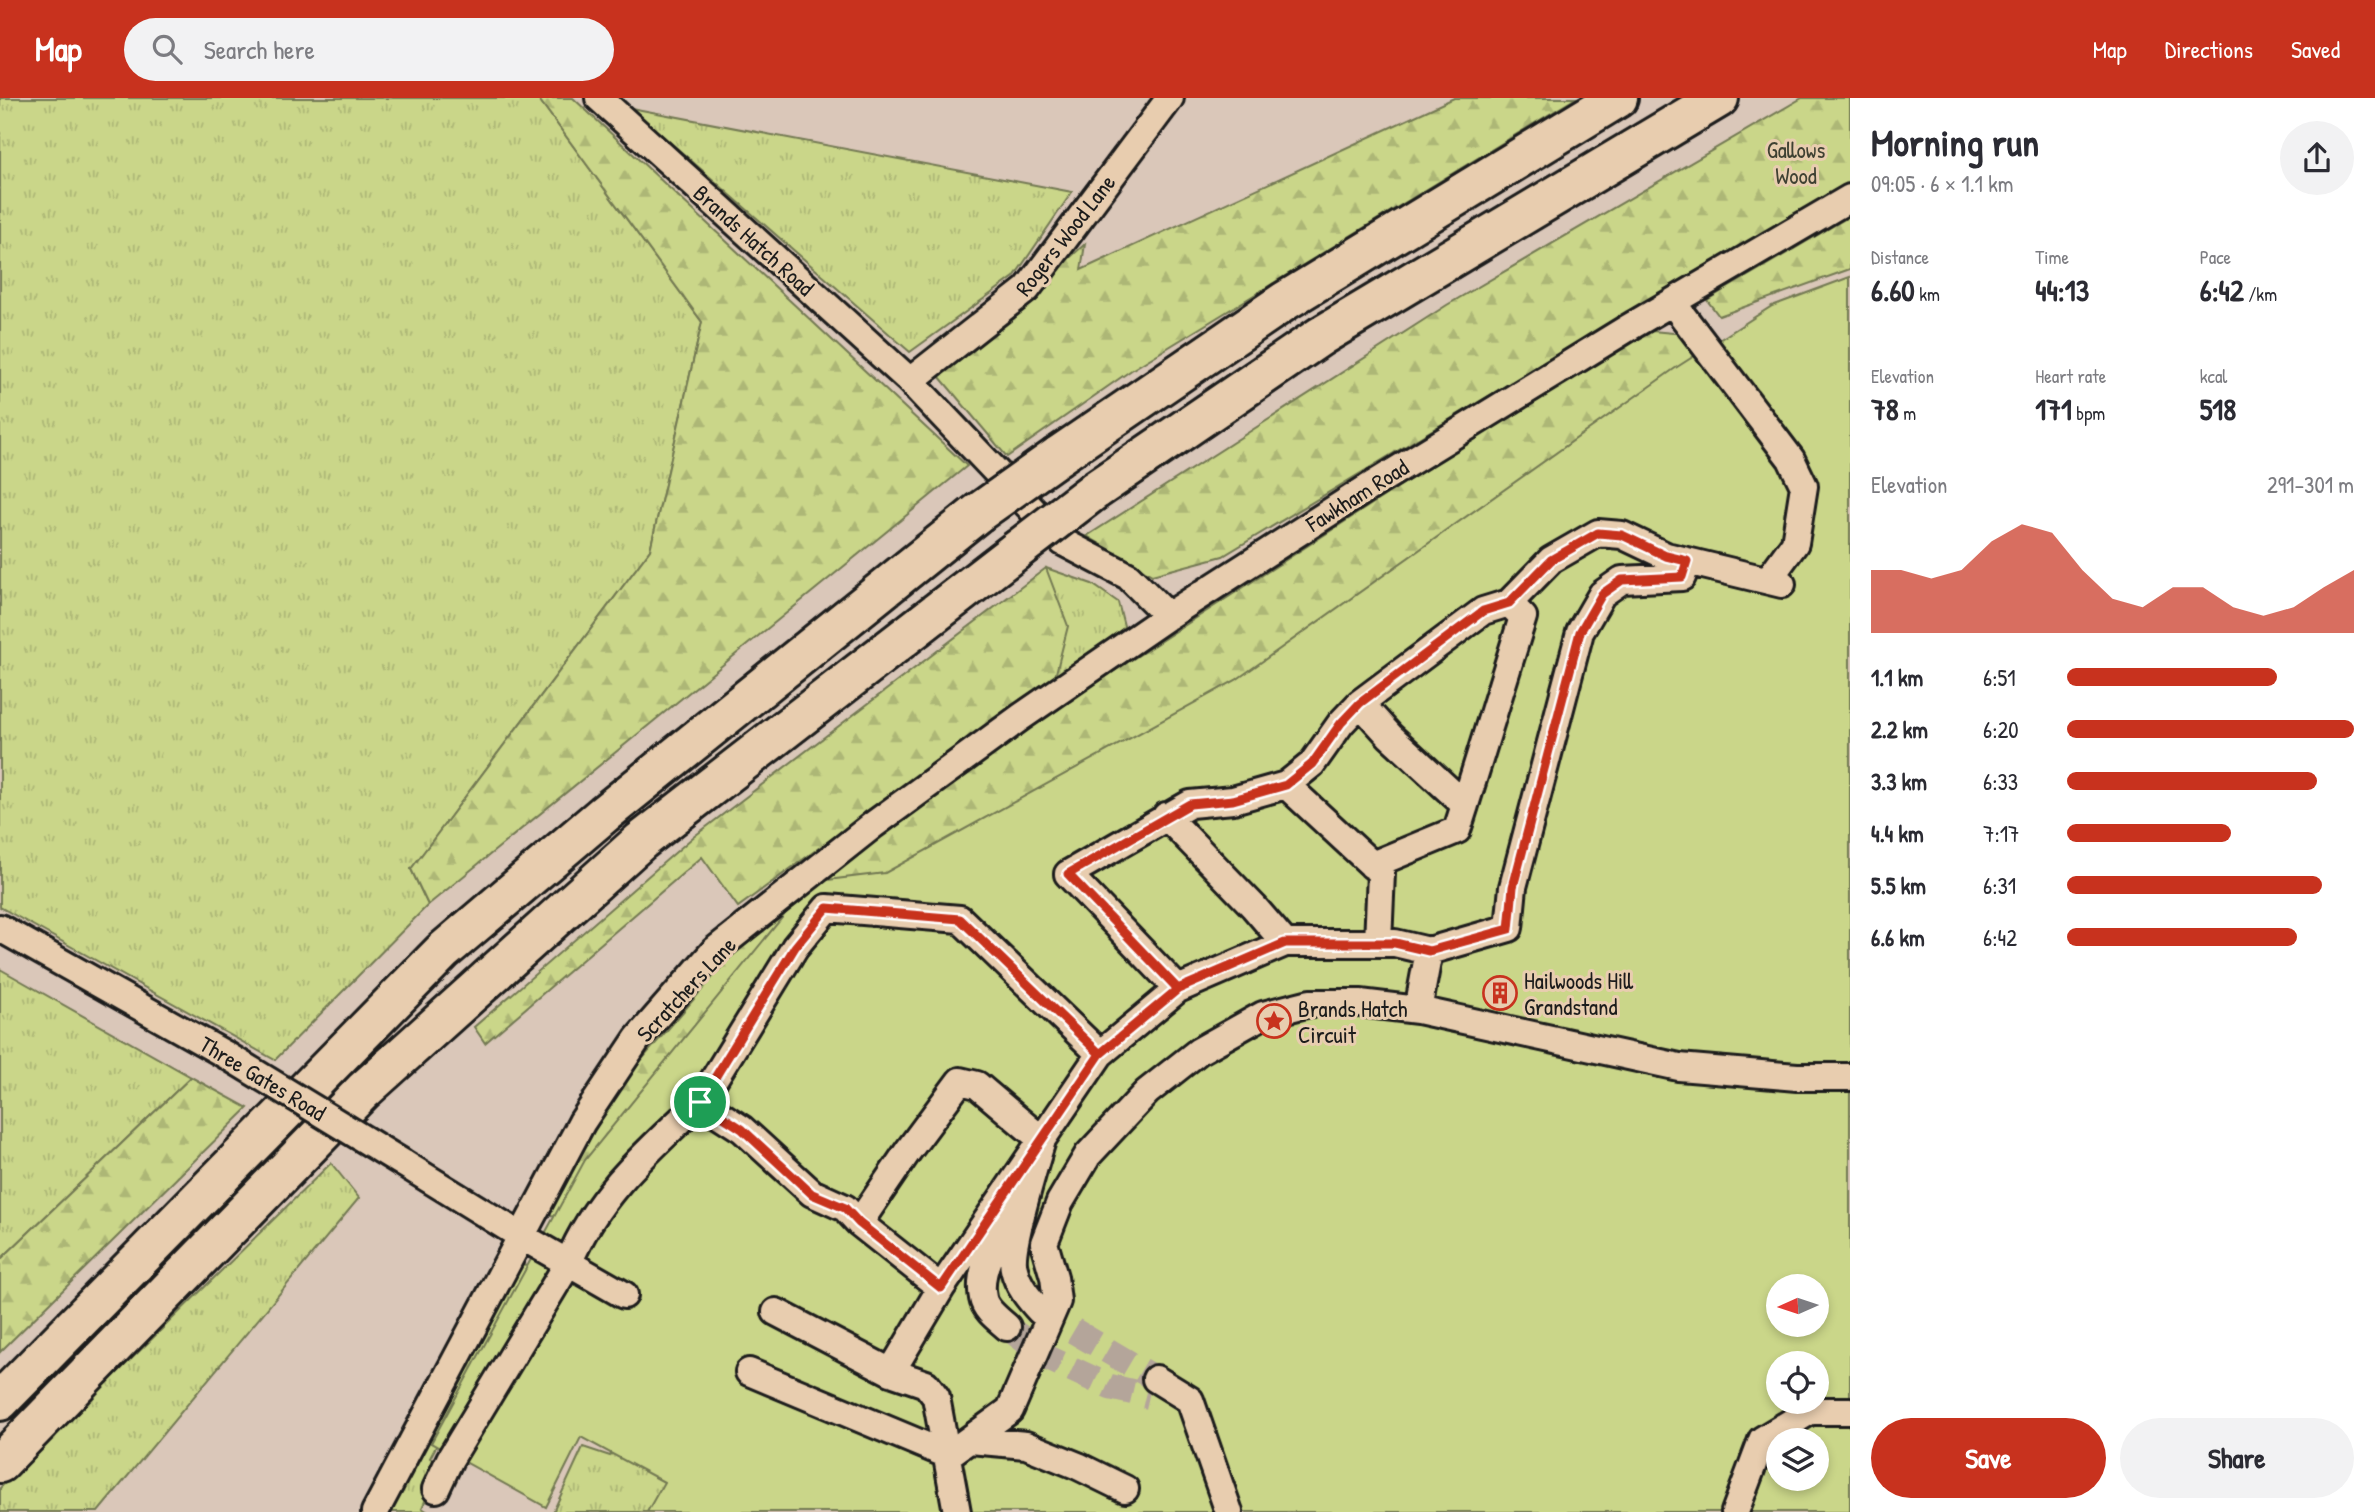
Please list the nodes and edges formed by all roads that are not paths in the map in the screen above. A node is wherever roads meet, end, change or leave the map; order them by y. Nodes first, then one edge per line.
1 (599, 98) edge
2 (1170, 98) edge
3 (1618, 98) edge
4 (1719, 98) edge
5 (1850, 198) edge
6 (1672, 302) junction
7 (910, 381) junction
8 (1687, 561) junction
9 (1509, 603) junction
10 (1168, 616) junction
11 (1360, 703) junction
12 (1286, 785) junction
13 (1465, 805) junction
14 (1166, 816) junction
15 (1373, 865) junction
16 (0, 928) edge
17 (1378, 942) junction
18 (1285, 943) junction
19 (1429, 951) junction
20 (1178, 989) junction
21 (1418, 1010) junction
22 (1100, 1054) junction
23 (1850, 1077) edge
24 (700, 1102) junction
25 (1042, 1140) junction
26 (1027, 1194) junction
27 (859, 1223) junction
28 (521, 1236) junction
29 (569, 1262) junction
30 (941, 1288) junction
31 (624, 1295) dead end
32 (1040, 1311) tunnel mouth
33 (776, 1312) dead end
34 (1007, 1327) tunnel mouth
35 (749, 1372) dead end
36 (891, 1372) junction
37 (0, 1401) edge
38 (1850, 1410) edge
39 (970, 1440) junction
40 (948, 1455) junction
41 (0, 1463) edge
42 (436, 1489) dead end
43 (1125, 1489) dead end
44 (375, 1512) edge
45 (957, 1512) edge
46 (1216, 1512) edge
47 (1229, 1512) edge
48 (1735, 1512) edge

1 - 7 street, Brands Hatch Road
2 - 7 street, Rogers Wood Lane
3 - 37 highway, bridge
4 - 41 highway, bridge
5 - 6 street, Fawkham Road
6 - 8 street
6 - 10 street, Fawkham Road
7 - 10 street
8 - 9 street
8 - 19 street
9 - 11 street
9 - 13 street
10 - 28 street, Scratchers Lane
11 - 12 street
11 - 13 street
12 - 14 street
12 - 15 street
13 - 15 street
14 - 18 street
14 - 20 street
15 - 17 street
16 - 28 street, Three Gates Road, bridge
17 - 18 street
17 - 19 street
18 - 20 street
19 - 21 street
20 - 22 street
21 - 23 street
21 - 39 street
22 - 24 street
22 - 25 street
24 - 27 street
24 - 29 street
25 - 26 street
25 - 27 street
25 - 30 street
26 - 32 street
26 - 34 street
27 - 30 street
28 - 29 street, Three Gates Road
28 - 44 street, Scratchers Lane
29 - 31 street, Three Gates Road
29 - 42 street
30 - 36 street
33 - 36 street
35 - 40 street
36 - 40 street
38 - 48 street
39 - 40 street
39 - 43 street
40 - 45 street
46 - 47 street

